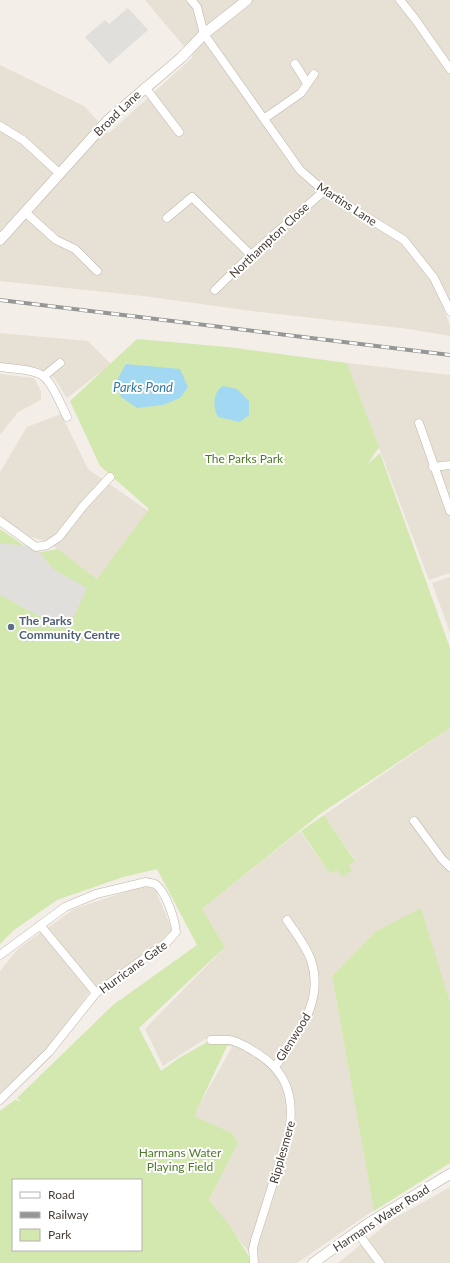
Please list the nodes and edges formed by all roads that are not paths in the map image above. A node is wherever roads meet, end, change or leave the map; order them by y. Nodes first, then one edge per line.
1 (192, 0) edge
2 (247, 0) edge
3 (400, 0) edge
4 (204, 34) junction
5 (295, 64) dead end
6 (450, 69) edge
7 (314, 74) dead end
8 (307, 83) junction
9 (145, 87) junction
10 (265, 118) junction
11 (0, 126) edge
12 (179, 132) dead end
13 (59, 173) junction
14 (324, 191) junction
15 (25, 212) junction
16 (167, 218) dead end
17 (0, 240) edge
18 (251, 255) junction
19 (97, 271) dead end
20 (216, 290) dead end
21 (450, 311) edge
22 (60, 363) dead end
23 (0, 367) edge
24 (44, 376) junction
25 (67, 417) dead end
26 (419, 423) dead end
27 (450, 465) edge
28 (434, 467) junction
29 (110, 477) dead end
30 (450, 511) edge
31 (0, 521) edge
32 (414, 821) dead end
33 (450, 867) edge
34 (287, 920) dead end
35 (40, 925) junction
36 (0, 955) edge
37 (96, 993) junction
38 (211, 1040) dead end
39 (275, 1067) junction
40 (0, 1100) edge
41 (450, 1174) edge
42 (357, 1232) junction
43 (254, 1263) edge
44 (313, 1263) edge
45 (380, 1263) edge

1 - 4 street
2 - 4 street, Broad Lane
3 - 6 street
4 - 9 street, Broad Lane
4 - 10 street, Martins Lane
5 - 8 street
7 - 8 street
8 - 10 street
9 - 12 street
9 - 13 street, Broad Lane
10 - 14 street, Martins Lane
11 - 13 street
13 - 15 street, Broad Lane
14 - 18 street, Northampton Close
14 - 21 street, Martins Lane
15 - 17 street, Broad Lane
15 - 19 street
16 - 18 street
18 - 20 street, Northampton Close
22 - 24 street
23 - 24 street
24 - 25 street
26 - 28 street
27 - 28 street
28 - 30 street
29 - 31 street
32 - 33 street
34 - 39 street, Glenwood
35 - 36 street, Hurricane Gate
35 - 37 street
35 - 37 street, Hurricane Gate
37 - 40 street, Hurricane Gate
38 - 39 street, Ripplesmere
39 - 43 street, Ripplesmere
41 - 42 street, Harmans Water Road
42 - 44 street, Harmans Water Road
42 - 45 street

